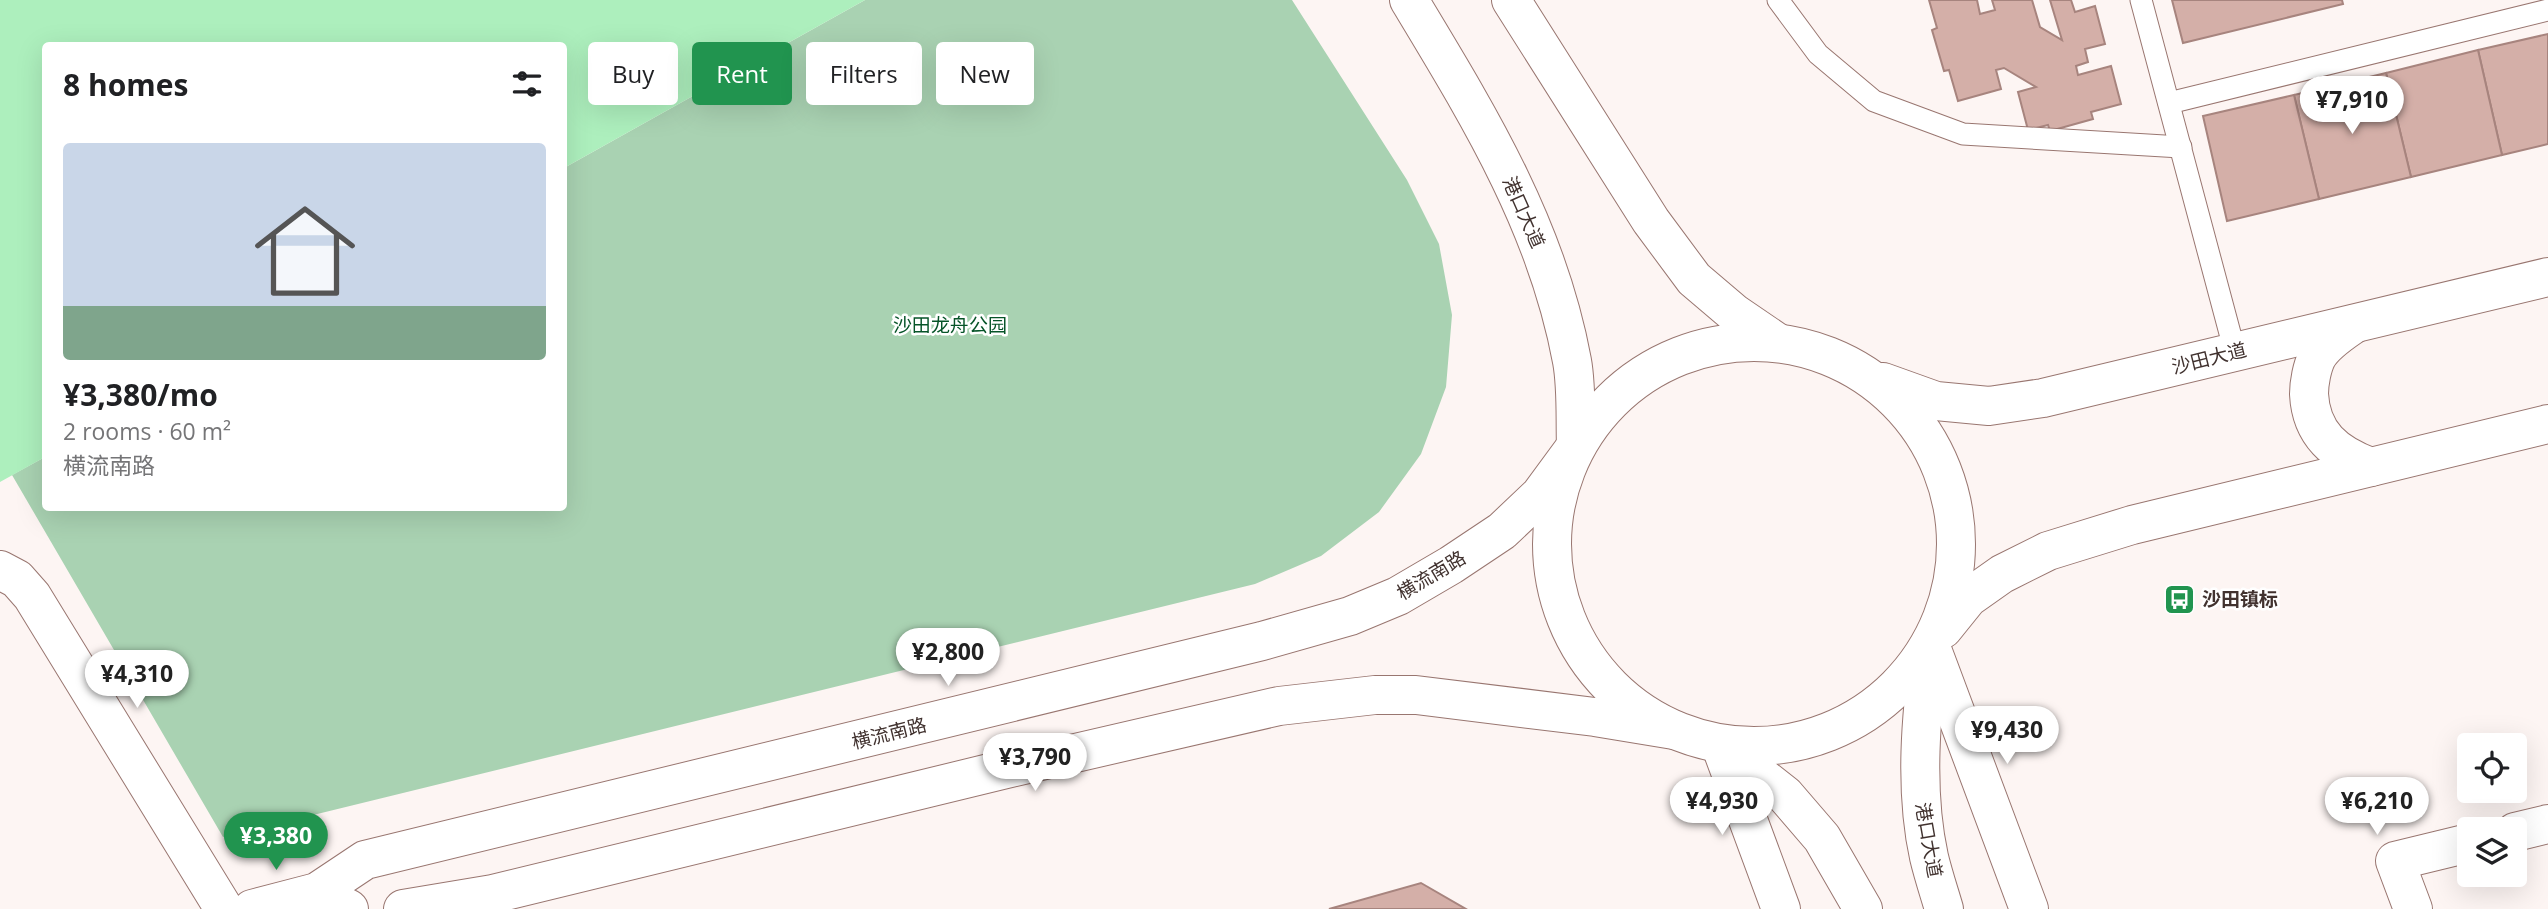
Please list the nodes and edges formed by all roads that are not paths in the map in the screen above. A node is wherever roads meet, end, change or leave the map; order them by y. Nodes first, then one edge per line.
1 (1409, 0) edge
2 (1511, 0) edge
3 (1778, 0) edge
4 (2141, 0) edge
5 (2548, 10) edge
6 (2169, 103) junction
7 (2181, 147) junction
8 (2548, 276) edge
9 (2355, 323) junction
10 (1778, 342) junction
11 (2235, 352) junction
12 (1869, 377) junction
13 (2548, 424) edge
14 (1576, 446) junction
15 (2371, 467) junction
16 (0, 570) edge
17 (1930, 644) junction
18 (1674, 730) junction
19 (1720, 744) junction
20 (2548, 824) edge
21 (2527, 829) edge
22 (2457, 846) edge
23 (333, 901) edge
24 (224, 909) edge
25 (253, 909) edge
26 (403, 909) edge
27 (1781, 909) edge
28 (1863, 909) edge
29 (1944, 909) edge
30 (2029, 909) edge
31 (2413, 909) edge

1 - 14 main road, 港口大道
2 - 10 main road
3 - 7 lane
4 - 6 lane
5 - 6 lane
6 - 7 lane
7 - 11 lane
8 - 9 main road, 沙田大道
9 - 11 main road, 沙田大道
9 - 15 main road
10 - 12 main road
10 - 14 main road
11 - 12 main road, 沙田大道
12 - 17 main road
13 - 15 main road
14 - 18 main road
14 - 23 main road, 横流南路
15 - 17 main road
16 - 24 main road
17 - 19 main road
17 - 29 main road, 港口大道
17 - 30 main road
18 - 19 main road
18 - 26 main road
19 - 27 main road
19 - 28 main road
20 - 21 main road
22 - 31 main road
23 - 25 main road, 横流南路

